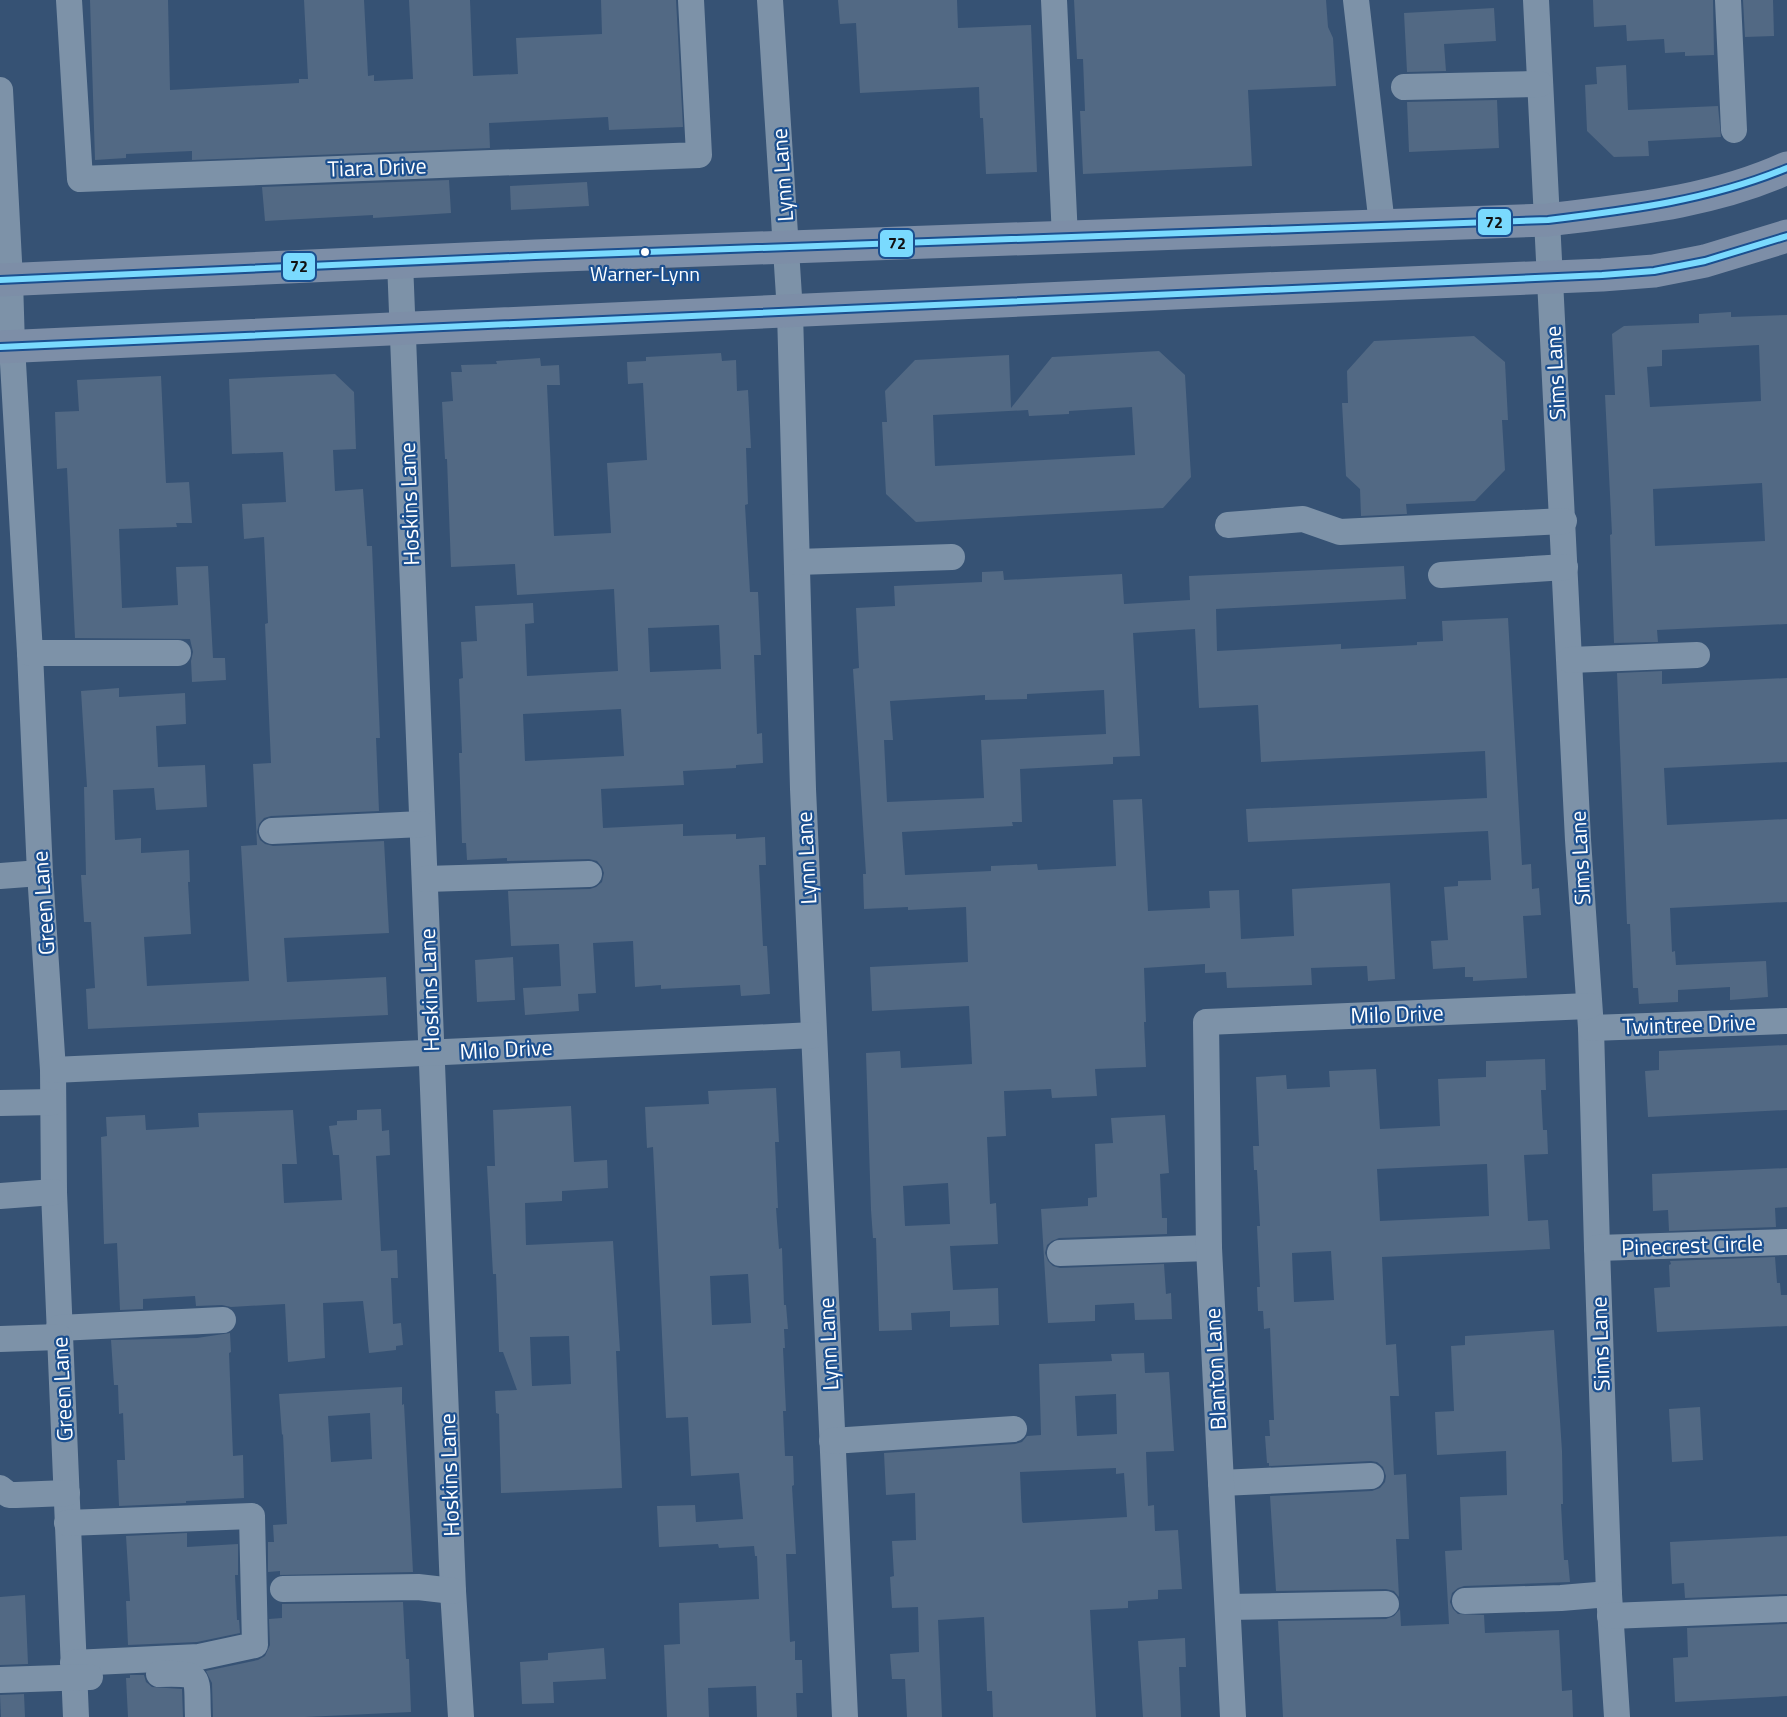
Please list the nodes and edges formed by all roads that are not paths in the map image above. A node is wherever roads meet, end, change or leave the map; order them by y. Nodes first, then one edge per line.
1 (69, 0) edge
2 (691, 0) edge
3 (770, 0) edge
4 (1054, 0) edge
5 (1356, 0) edge
6 (1536, 0) edge
7 (1728, 0) edge
8 (1540, 84) junction
9 (1404, 87) dead end
10 (0, 90) edge
11 (1734, 130) dead end
12 (1787, 168) edge
13 (1548, 220) junction
14 (1382, 225) junction
15 (1787, 236) edge
16 (1065, 238) junction
17 (787, 247) junction
18 (400, 262) junction
19 (1550, 278) junction
20 (5, 280) edge
21 (790, 312) junction
22 (402, 330) junction
23 (6, 346) edge
24 (1564, 521) junction
25 (1228, 525) dead end
26 (952, 557) dead end
27 (797, 562) junction
28 (1565, 567) junction
29 (1441, 575) dead end
30 (30, 653) junction
31 (178, 653) dead end
32 (1697, 655) dead end
33 (1570, 660) junction
34 (422, 824) junction
35 (272, 831) dead end
36 (40, 873) junction
37 (589, 874) dead end
38 (0, 876) edge
39 (425, 879) junction
40 (1590, 1017) junction
41 (1787, 1021) edge
42 (1206, 1022) joint
43 (814, 1035) junction
44 (432, 1052) junction
45 (53, 1070) junction
46 (54, 1102) junction
47 (0, 1103) edge
48 (54, 1192) junction
49 (0, 1196) edge
50 (1787, 1242) edge
51 (1209, 1248) junction
52 (1597, 1248) junction
53 (1060, 1253) dead end
54 (223, 1320) dead end
55 (59, 1332) junction
56 (0, 1340) edge
57 (1014, 1429) dead end
58 (832, 1441) junction
59 (1371, 1476) dead end
60 (1221, 1483) junction
61 (0, 1488) edge
62 (67, 1492) junction
63 (68, 1523) junction
64 (283, 1589) dead end
65 (453, 1591) junction
66 (1466, 1601) dead end
67 (1386, 1604) dead end
68 (1610, 1605) junction
69 (1228, 1607) junction
70 (1787, 1610) edge
71 (74, 1670) junction
72 (0, 1680) edge
73 (76, 1717) edge
74 (198, 1717) edge
75 (461, 1717) edge
76 (845, 1717) edge
77 (1233, 1717) edge
78 (1617, 1717) edge

1 - 2 street, Tiara Drive
3 - 17 street, Lynn Lane
4 - 16 street
5 - 14 street
6 - 8 street, Sims Lane
7 - 11 street
8 - 9 street
8 - 13 street, Sims Lane
10 - 20 street, Green Lane
12 - 13 main road
13 - 14 main road
13 - 19 street, Sims Lane
14 - 16 main road
15 - 19 main road
16 - 17 main road
17 - 18 main road
17 - 21 street, Lynn Lane
18 - 20 main road
18 - 22 street, Hoskins Lane
19 - 21 main road
19 - 24 street, Sims Lane
20 - 23 street, Green Lane
21 - 22 main road
21 - 27 street, Lynn Lane
22 - 23 main road
22 - 34 street, Hoskins Lane
23 - 30 street, Green Lane
24 - 25 street
24 - 28 street, Sims Lane
26 - 27 street
27 - 43 street, Lynn Lane
28 - 29 street
28 - 33 street, Sims Lane
30 - 31 street
30 - 36 street, Green Lane
32 - 33 street
33 - 40 street, Sims Lane
34 - 35 street
34 - 39 street, Hoskins Lane
36 - 38 street
36 - 45 street, Green Lane
37 - 39 street
39 - 44 street, Hoskins Lane
40 - 41 street, Twintree Drive
40 - 42 street, Milo Drive
40 - 52 street, Sims Lane
42 - 51 street, Blanton Lane
43 - 44 street, Milo Drive
43 - 58 street, Lynn Lane
44 - 45 street, Milo Drive
44 - 65 street, Hoskins Lane
45 - 46 street, Green Lane
46 - 47 street
46 - 48 street, Green Lane
48 - 49 street
48 - 55 street, Green Lane
50 - 52 street, Pinecrest Circle
51 - 53 street
51 - 60 street, Blanton Lane
52 - 68 street, Sims Lane
54 - 55 street
55 - 56 street
55 - 62 street, Green Lane
57 - 58 street
58 - 76 street, Lynn Lane
59 - 60 street
60 - 69 street, Blanton Lane
61 - 62 street
62 - 63 street, Green Lane
63 - 71 street, Green Lane
63 - 71 street
64 - 65 street
65 - 75 street, Hoskins Lane
66 - 68 street
67 - 69 street
68 - 70 street
68 - 78 street, Sims Lane
69 - 77 street, Blanton Lane
71 - 72 street
71 - 73 street, Green Lane
71 - 74 street

